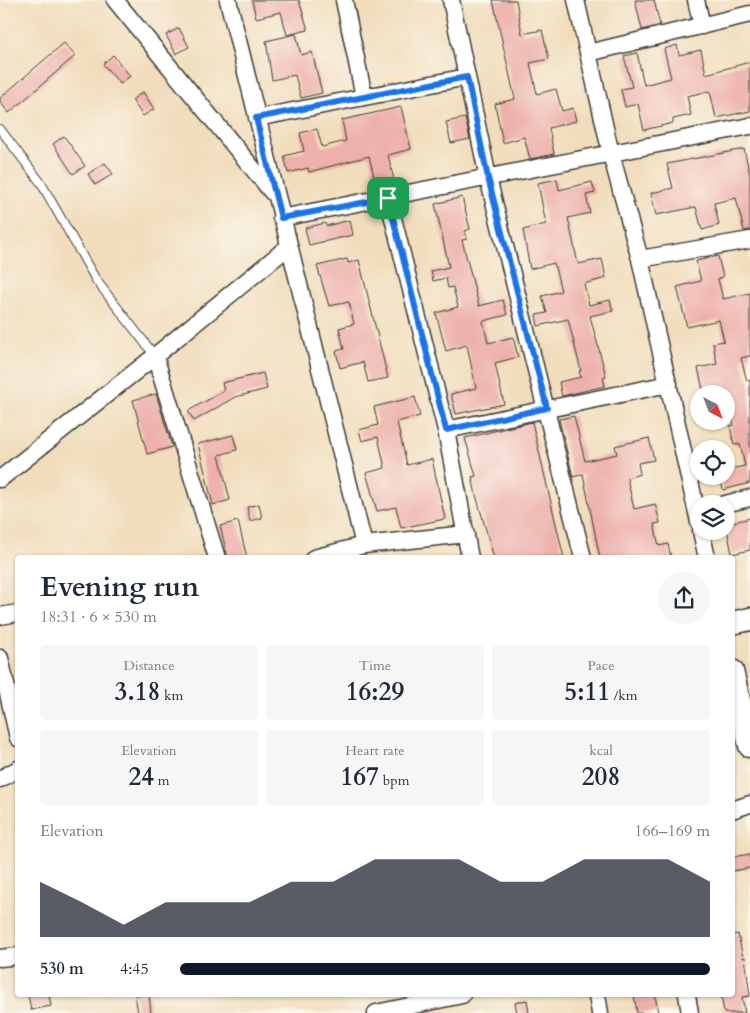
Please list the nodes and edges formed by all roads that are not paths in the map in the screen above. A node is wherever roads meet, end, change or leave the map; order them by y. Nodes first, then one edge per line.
1 (115, 0) edge
2 (228, 0) edge
3 (344, 0) edge
4 (451, 0) edge
5 (576, 0) edge
6 (696, 0) edge
7 (750, 14) edge
8 (702, 26) junction
9 (588, 53) junction
10 (467, 77) junction
11 (364, 97) junction
12 (256, 118) junction
13 (750, 126) edge
14 (0, 128) edge
15 (611, 154) junction
16 (488, 178) junction
17 (276, 196) junction
18 (388, 198) junction
19 (281, 218) junction
20 (750, 240) edge
21 (288, 247) junction
22 (640, 259) junction
23 (155, 356) junction
24 (669, 384) junction
25 (547, 408) junction
26 (446, 430) junction
27 (0, 478) edge
28 (694, 495) edge
29 (750, 498) edge
30 (735, 502) edge
31 (466, 534) junction
32 (703, 540) edge
33 (364, 545) junction
34 (216, 555) edge
35 (326, 555) edge
36 (470, 555) edge
37 (582, 555) edge
38 (705, 555) edge
39 (15, 614) edge
40 (0, 616) edge
41 (750, 619) edge
42 (735, 622) edge
43 (0, 658) edge
44 (735, 684) edge
45 (15, 725) edge
46 (750, 746) edge
47 (15, 771) edge
48 (0, 779) edge
49 (750, 804) edge
50 (735, 809) edge
51 (15, 956) edge
52 (0, 958) edge
53 (452, 997) edge
54 (598, 997) edge
55 (687, 997) edge
56 (376, 1013) edge
57 (600, 1013) edge
58 (690, 1013) edge

1 - 17 street
2 - 12 street
3 - 11 street
4 - 10 street
5 - 9 street
6 - 8 street
7 - 8 street
8 - 9 street
9 - 15 street
10 - 11 street
10 - 16 street
11 - 12 street
12 - 17 street
13 - 15 street
14 - 23 lane
15 - 16 street
15 - 22 street
16 - 18 street
16 - 25 street
17 - 19 street
18 - 19 street
18 - 26 street
19 - 21 street
20 - 22 street
21 - 23 street
21 - 33 street
22 - 24 street
23 - 27 street
23 - 34 street
24 - 25 street
24 - 28 street
25 - 26 street
25 - 37 street
26 - 31 street
29 - 30 street
31 - 33 street
31 - 36 street
32 - 38 street
33 - 35 street
39 - 40 street
41 - 42 street
43 - 45 street
44 - 46 street
47 - 48 street
49 - 50 street
51 - 52 street
53 - 56 street
54 - 57 street
55 - 58 street

